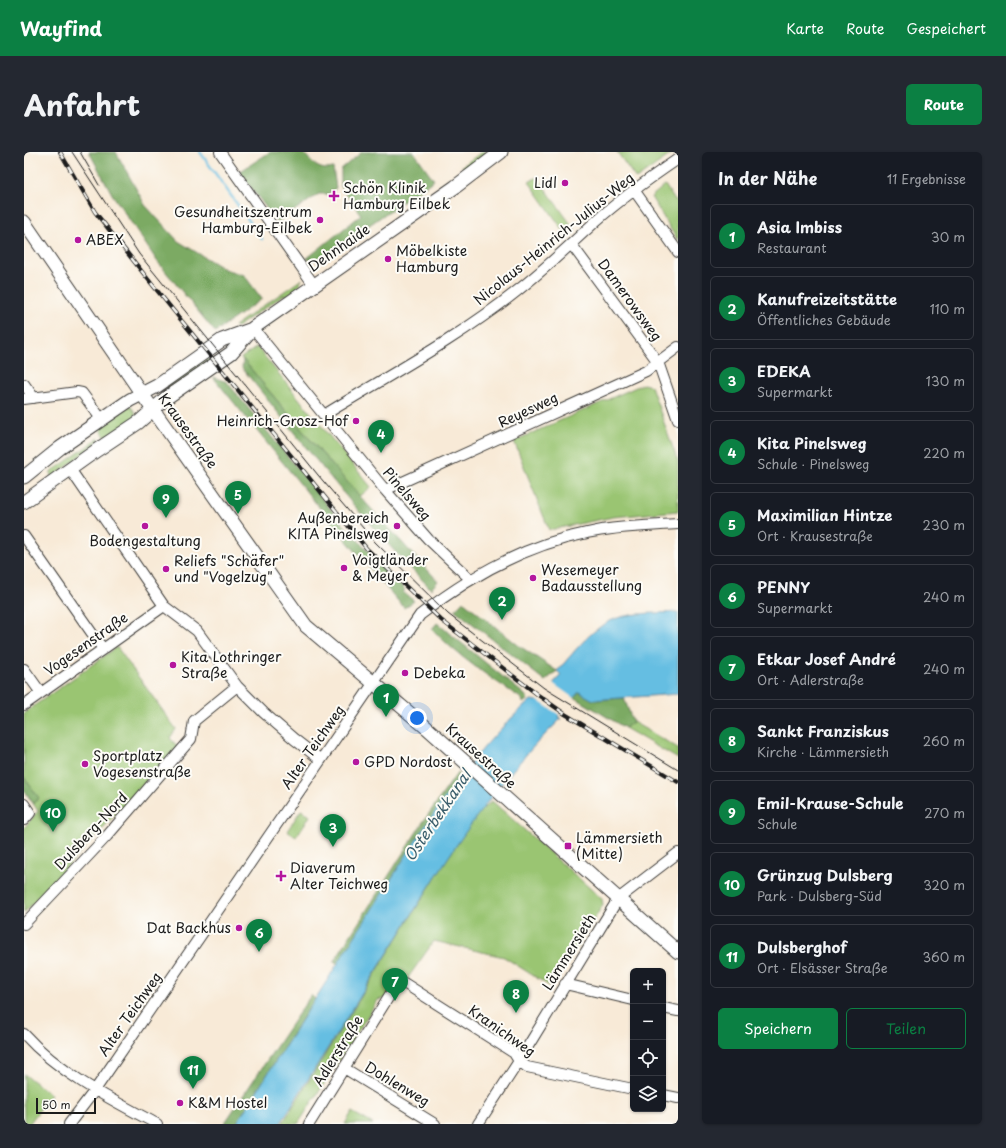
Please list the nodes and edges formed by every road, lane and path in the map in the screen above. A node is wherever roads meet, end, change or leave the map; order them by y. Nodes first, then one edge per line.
1 (220, 152) edge
2 (500, 152) edge
3 (678, 159) edge
4 (634, 190) junction
5 (24, 222) edge
6 (572, 244) junction
7 (678, 252) edge
8 (314, 284) junction
9 (253, 328) junction
10 (678, 348) edge
11 (658, 362) junction
12 (24, 384) edge
13 (142, 394) junction
14 (29, 399) edge
15 (153, 410) junction
16 (324, 414) junction
17 (102, 420) junction
18 (678, 420) edge
19 (70, 469) junction
20 (24, 477) edge
21 (385, 490) junction
22 (24, 502) edge
23 (678, 524) edge
24 (24, 536) edge
25 (470, 579) junction
26 (164, 606) junction
27 (103, 649) junction
28 (24, 669) edge
29 (374, 683) junction
30 (237, 686) junction
31 (41, 693) junction
32 (24, 705) edge
33 (321, 760) junction
34 (678, 853) edge
35 (618, 899) junction
36 (24, 924) edge
37 (678, 952) edge
38 (565, 984) junction
39 (391, 993) joint
40 (630, 999) edge
41 (666, 1009) edge
42 (678, 1011) edge
43 (24, 1034) edge
44 (519, 1061) junction
45 (344, 1068) junction
46 (630, 1088) edge
47 (95, 1090) junction
48 (666, 1096) edge
49 (678, 1098) edge
50 (69, 1124) edge
51 (157, 1124) edge
52 (309, 1124) edge
53 (435, 1124) edge
54 (478, 1124) edge

1 - 8 street
2 - 8 main road, Dehnhaide
3 - 4 street, Nicolaus-Heinrich-Julius-Weg
4 - 6 street, Nicolaus-Heinrich-Julius-Weg
4 - 7 street
5 - 13 main road, Krausestraße
6 - 11 street, Damerowsweg
6 - 16 street, Nicolaus-Heinrich-Julius-Weg
8 - 9 main road, Dehnhaide
9 - 13 main road, Dehnhaide
9 - 15 main road, Dehnhaide
9 - 16 street, Pinelsweg
10 - 11 street, Reyesweg
11 - 18 street, Damerowsweg
11 - 21 street, Reyesweg
12 - 14 street
13 - 15 main road, Krausestraße
13 - 17 main road, Dehnhaide
14 - 17 street
15 - 19 main road, Dehnhaide
15 - 29 main road, Krausestraße
16 - 21 street, Pinelsweg
17 - 20 main road, Dehnhaide
19 - 22 main road, Dehnhaide
19 - 26 street
21 - 25 street, Pinelsweg
23 - 25 street, Alter Teichweg
24 - 27 street
25 - 29 street, Alter Teichweg
26 - 27 street, Vogesenstraße
26 - 30 street
27 - 31 street, Vogesenstraße
28 - 31 street
29 - 33 street, Alter Teichweg
29 - 35 main road, Krausestraße
30 - 33 street
30 - 36 street, Dulsberg-Nord
31 - 32 street, Vogesenstraße
33 - 47 street, Alter Teichweg
34 - 35 street, Lämmersieth
35 - 37 main road, Krausestraße
35 - 38 street, Lämmersieth
38 - 40 street
38 - 44 street, Lämmersieth
39 - 44 street, Kranichweg
39 - 45 street, Adlerstraße
41 - 42 street
43 - 47 street
44 - 46 street, Kranichweg
44 - 54 street, Lämmersieth
45 - 52 street, Adlerstraße
45 - 53 street, Dohlenweg
47 - 50 street, Alter Teichweg
47 - 51 street
48 - 49 street

